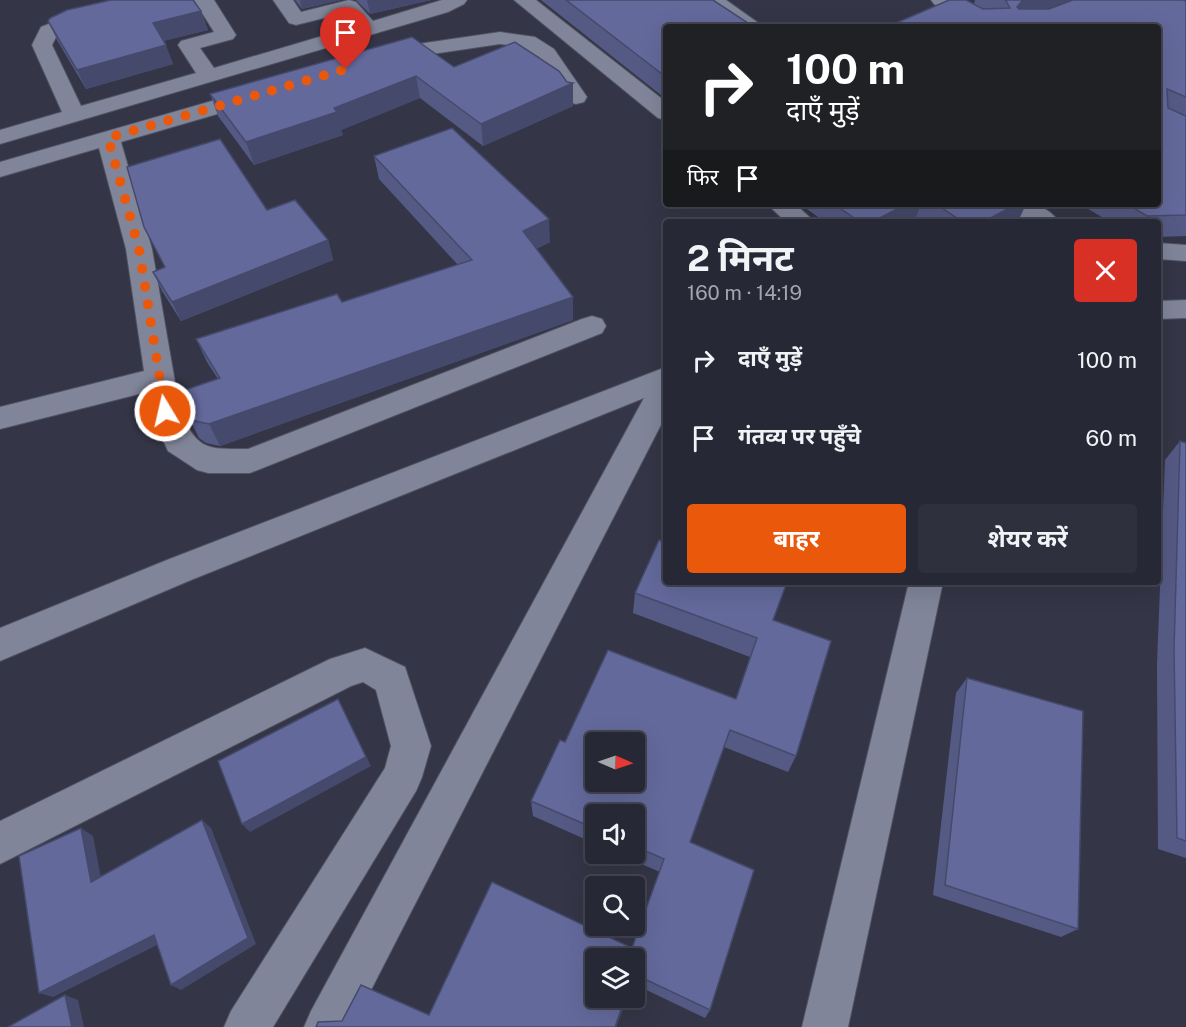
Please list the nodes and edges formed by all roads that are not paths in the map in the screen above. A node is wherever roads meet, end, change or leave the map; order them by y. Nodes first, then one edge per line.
1 (161, 0) edge
2 (204, 0) edge
3 (283, 0) edge
4 (457, 0) edge
5 (714, 0) edge
6 (941, 0) edge
7 (532, 1) edge
8 (750, 24) edge
9 (985, 24) edge
10 (369, 29) junction
11 (366, 63) edge
12 (208, 75) junction
13 (277, 89) edge
14 (576, 97) dead end
15 (663, 110) edge
16 (74, 114) junction
17 (6, 134) edge
18 (108, 138) junction
19 (23, 164) junction
20 (0, 170) edge
21 (783, 207) edge
22 (1024, 207) edge
23 (798, 219) edge
24 (1042, 219) edge
25 (1161, 251) edge
26 (1186, 253) edge
27 (1186, 309) edge
28 (1161, 310) edge
29 (592, 326) dead end
30 (160, 378) junction
31 (663, 379) edge
32 (663, 392) edge
33 (0, 418) edge
34 (925, 585) edge
35 (0, 645) edge
36 (0, 843) edge
37 (247, 1027) edge
38 (327, 1027) edge
39 (825, 1027) edge

1 - 16 street
2 - 12 street
3 - 10 street
4 - 10 street
5 - 8 street
6 - 9 street
7 - 15 street
10 - 12 street
11 - 14 street
12 - 16 street
13 - 18 street
16 - 17 street
17 - 19 street
18 - 19 street
18 - 30 street
19 - 20 street
21 - 23 street
22 - 24 street
25 - 26 street
27 - 28 street
29 - 30 street
30 - 33 street
31 - 35 street
32 - 38 street
34 - 39 street
36 - 37 street

